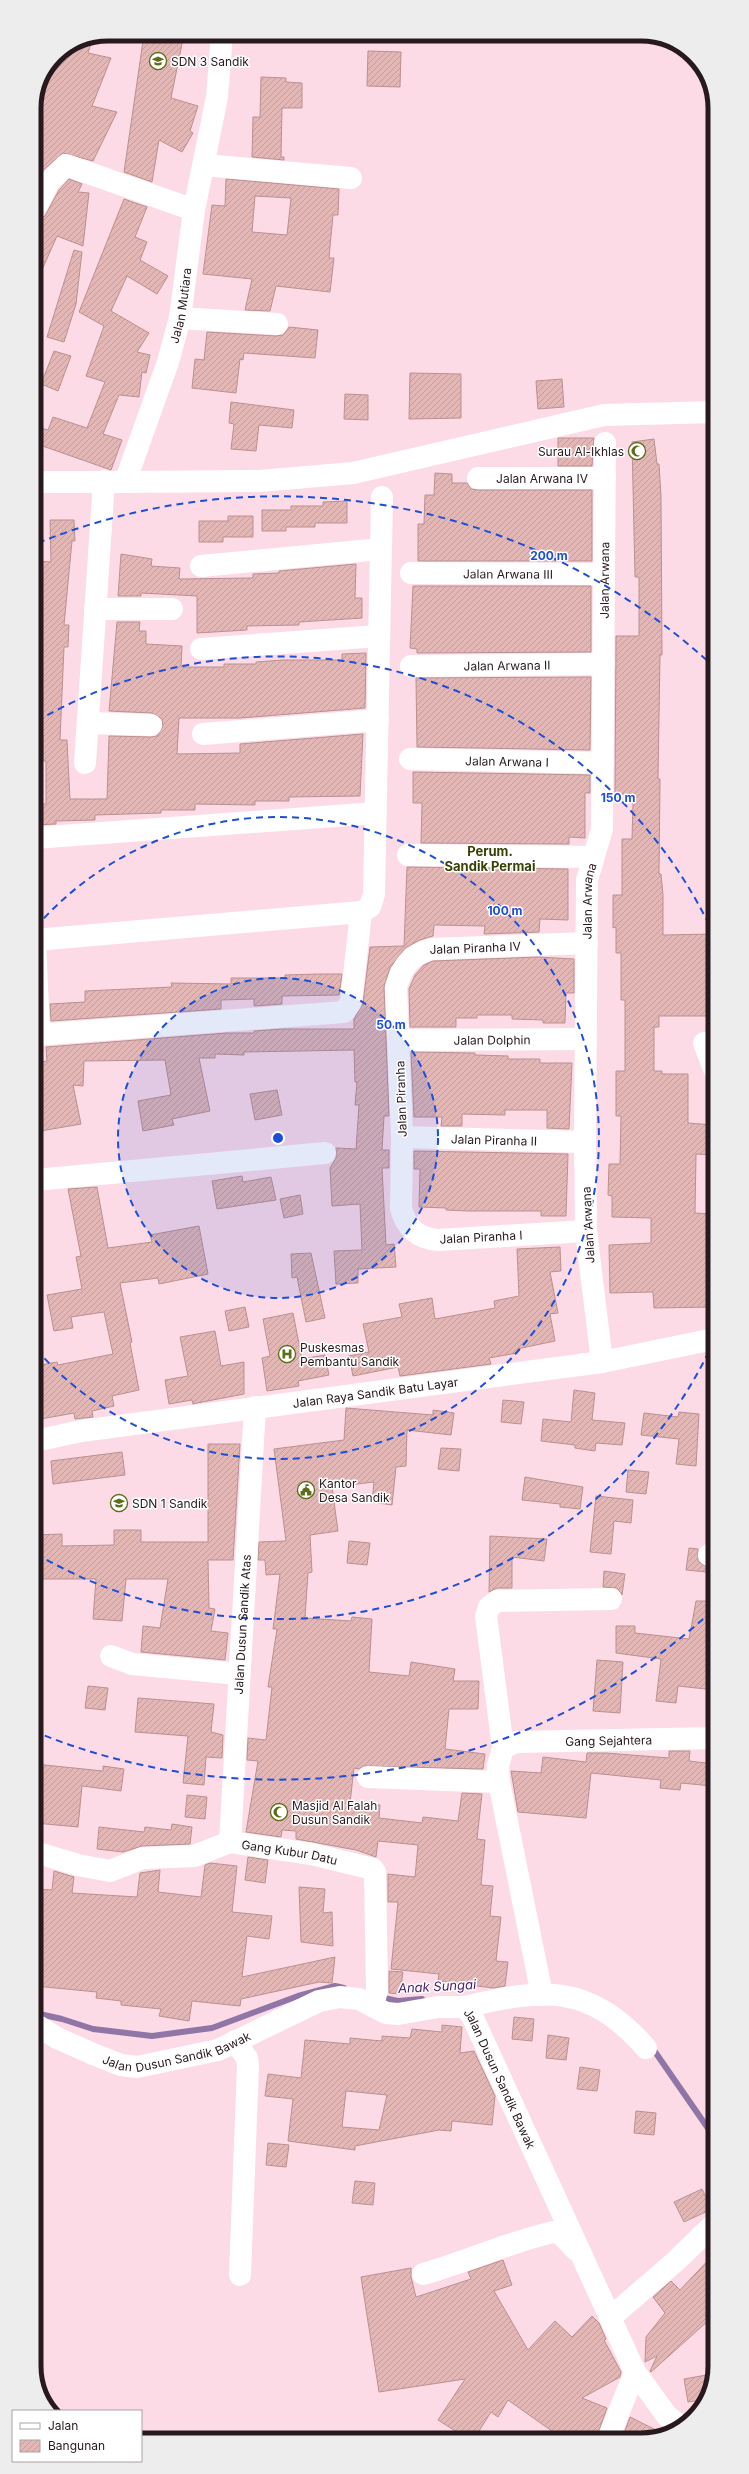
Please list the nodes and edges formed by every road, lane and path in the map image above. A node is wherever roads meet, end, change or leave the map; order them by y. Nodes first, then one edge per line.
1 (221, 41) edge
2 (204, 166) junction
3 (351, 178) dead end
4 (41, 197) edge
5 (194, 210) junction
6 (180, 318) junction
7 (277, 324) dead end
8 (708, 412) edge
9 (605, 443) dead end
10 (478, 478) dead end
11 (605, 478) junction
12 (41, 482) edge
13 (114, 482) junction
14 (382, 497) dead end
15 (381, 549) junction
16 (201, 566) dead end
17 (411, 573) dead end
18 (604, 574) junction
19 (95, 609) junction
20 (172, 609) dead end
21 (378, 636) junction
22 (201, 649) dead end
23 (604, 664) junction
24 (411, 666) dead end
25 (378, 720) junction
26 (88, 723) junction
27 (151, 725) dead end
28 (203, 734) dead end
29 (410, 759) dead end
30 (85, 763) dead end
31 (603, 763) junction
32 (376, 813) junction
33 (41, 837) edge
34 (408, 855) dead end
35 (593, 857) junction
36 (361, 912) junction
37 (41, 939) edge
38 (587, 943) junction
39 (396, 1000) joint
40 (41, 1034) edge
41 (585, 1038) junction
42 (399, 1040) junction
43 (704, 1043) dead end
44 (708, 1053) edge
45 (402, 1137) junction
46 (585, 1142) junction
47 (325, 1153) dead end
48 (41, 1179) edge
49 (402, 1199) joint
50 (586, 1231) junction
51 (708, 1340) edge
52 (602, 1362) junction
53 (255, 1407) junction
54 (41, 1440) edge
55 (611, 1598) dead end
56 (111, 1656) dead end
57 (239, 1674) junction
58 (708, 1738) edge
59 (503, 1748) junction
60 (368, 1777) dead end
61 (499, 1782) junction
62 (230, 1842) junction
63 (41, 1854) edge
64 (541, 1992) junction
65 (375, 1998) junction
66 (465, 2008) junction
67 (41, 2028) edge
68 (235, 2041) junction
69 (646, 2048) dead end
70 (708, 2230) edge
71 (580, 2255) junction
72 (423, 2274) dead end
73 (240, 2275) dead end
74 (610, 2318) junction
75 (635, 2372) junction
76 (676, 2423) edge
77 (610, 2433) edge

1 - 2 street, Jalan Mutiara
2 - 3 street
2 - 5 street, Jalan Mutiara
4 - 5 street
5 - 6 street, Jalan Mutiara
6 - 7 street
6 - 13 street, Jalan Mutiara
8 - 13 street
9 - 11 street, Jalan Arwana
10 - 11 street, Jalan Arwana IV
11 - 18 street, Jalan Arwana
12 - 13 street
13 - 19 street, Jalan Mutiara
14 - 15 street
15 - 16 street
15 - 21 street
17 - 18 street, Jalan Arwana III
18 - 23 street, Jalan Arwana
19 - 20 street
19 - 26 street, Jalan Mutiara
21 - 22 street
21 - 25 street
23 - 24 street, Jalan Arwana II
23 - 31 street, Jalan Arwana
25 - 28 street
25 - 32 street
26 - 27 street
26 - 30 street, Jalan Mutiara
29 - 31 street, Jalan Arwana I
31 - 35 street, Jalan Arwana
32 - 33 street
32 - 36 street
34 - 35 street
35 - 38 street, Jalan Arwana
36 - 37 street
36 - 40 street
38 - 39 street, Jalan Piranha IV
38 - 41 street, Jalan Arwana
39 - 42 street, Jalan Piranha
41 - 42 street, Jalan Dolphin
41 - 46 street, Jalan Arwana
42 - 45 street, Jalan Piranha
43 - 44 street
45 - 46 street, Jalan Piranha II
45 - 49 street, Jalan Piranha
46 - 50 street, Jalan Arwana
47 - 48 street
49 - 50 street, Jalan Piranha I
50 - 52 street, Jalan Arwana
51 - 52 street, Jalan Raya Sandik Batu Layar
52 - 53 street, Jalan Raya Sandik Batu Layar
53 - 54 street, Jalan Raya Sandik Batu Layar
53 - 57 street, Jalan Dusun Sandik Atas
55 - 59 street
56 - 57 street
57 - 62 street, Jalan Dusun Sandik Atas
58 - 59 street, Gang Sejahtera
59 - 61 street
60 - 61 street
61 - 64 street
62 - 63 street, Gang Kubur Datu
62 - 65 street, Gang Kubur Datu
64 - 66 street
64 - 69 street
65 - 66 street, Jalan Dusun Sandik Bawak
65 - 68 street, Jalan Dusun Sandik Bawak
66 - 71 street, Jalan Dusun Sandik Bawak
67 - 68 street, Jalan Dusun Sandik Bawak
68 - 73 street
70 - 74 street
71 - 72 street
71 - 74 street, Jalan Dusun Sandik Bawak
74 - 75 street, Jalan Dusun Sandik Bawak
75 - 76 street, Jalan Dusun Sandik Bawak
75 - 77 street

